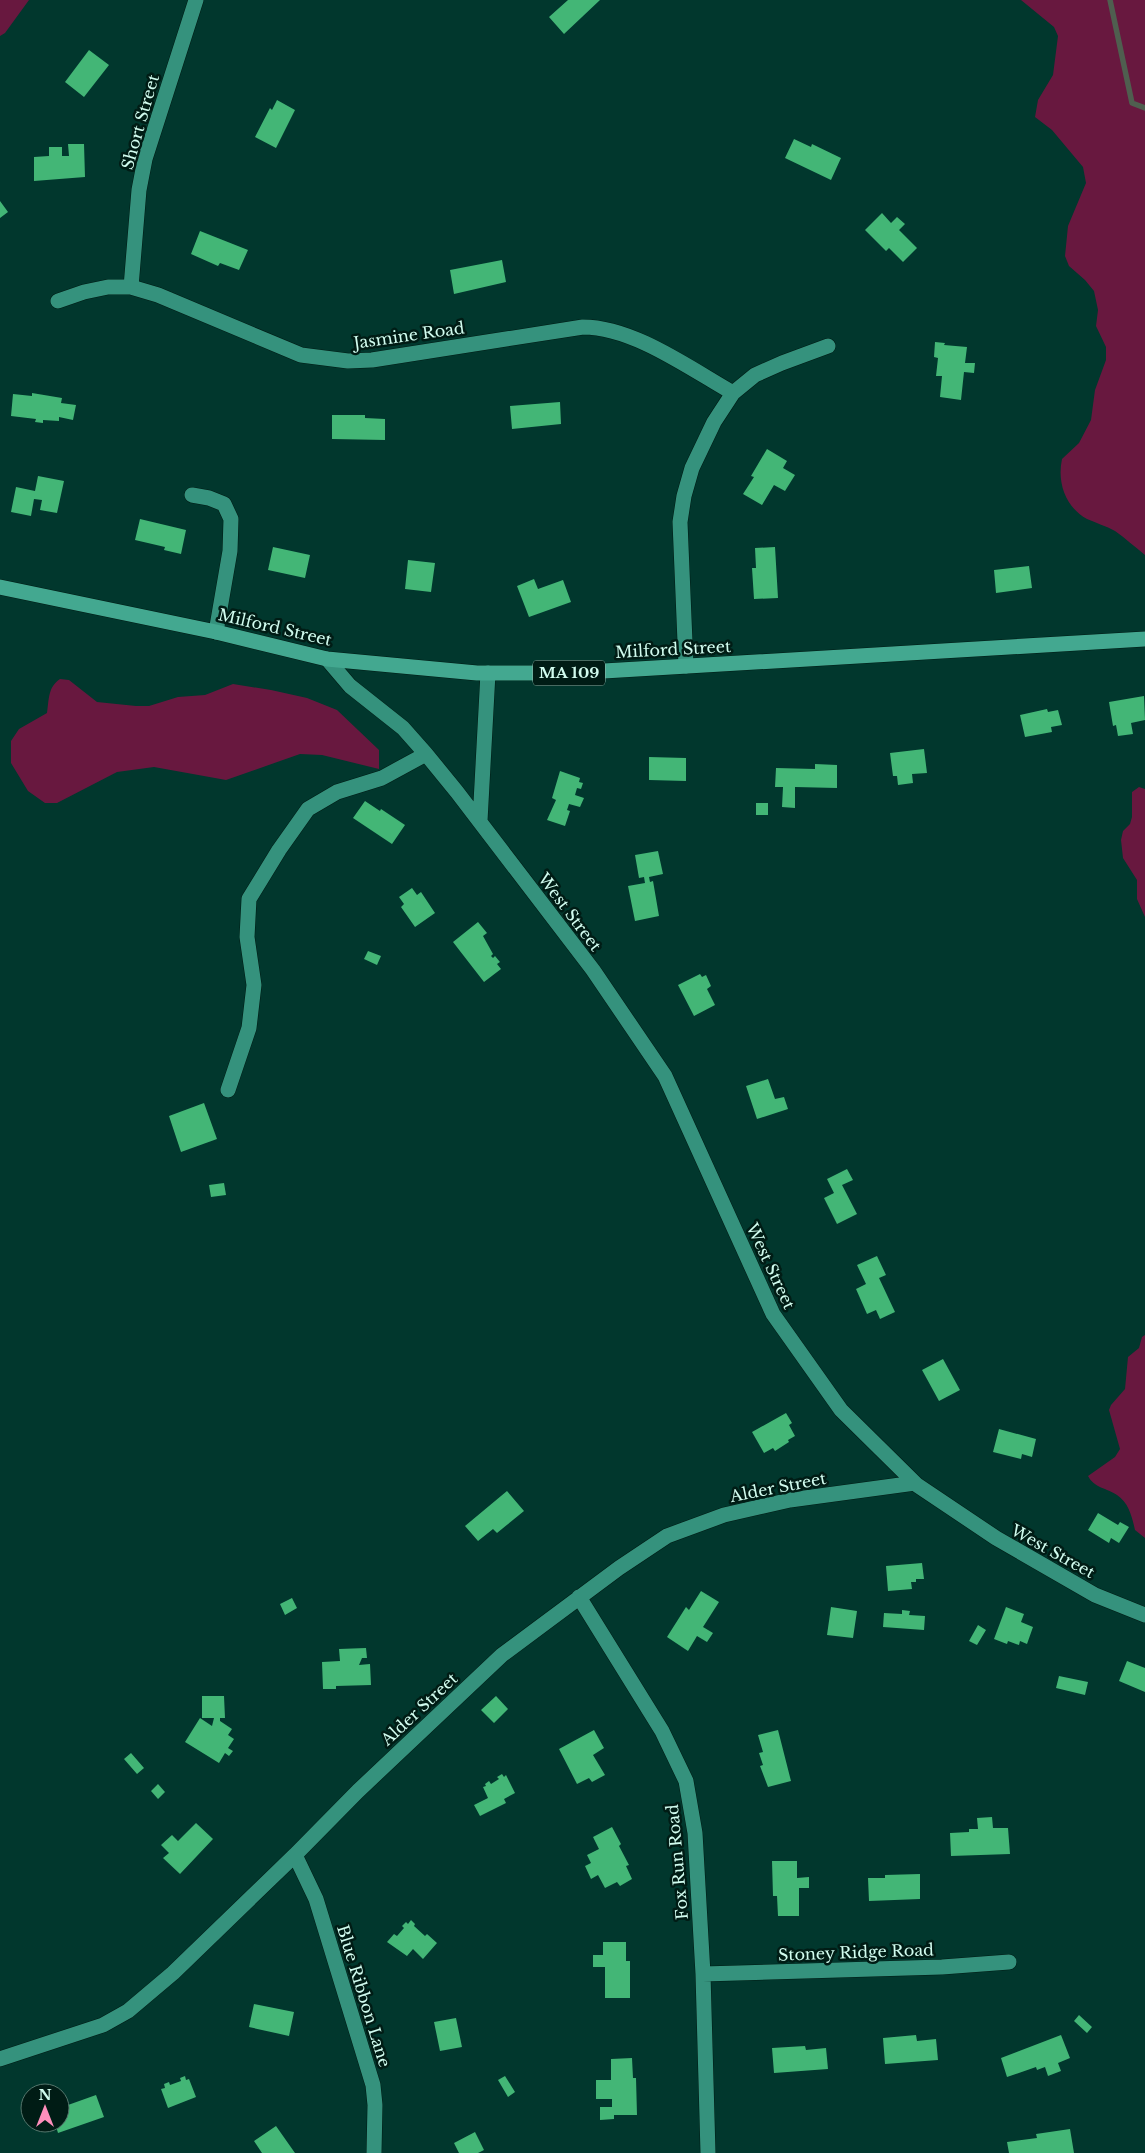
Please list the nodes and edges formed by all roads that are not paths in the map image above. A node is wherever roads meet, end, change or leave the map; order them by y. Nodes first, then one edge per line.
1 (196, 0) edge
2 (131, 287) junction
3 (58, 301) dead end
4 (828, 346) dead end
5 (733, 393) junction
6 (192, 495) dead end
7 (0, 587) edge
8 (216, 632) junction
9 (1145, 639) edge
10 (327, 659) junction
11 (686, 666) junction
12 (488, 673) junction
13 (426, 754) junction
14 (480, 821) junction
15 (228, 1090) dead end
16 (915, 1483) junction
17 (579, 1597) junction
18 (1145, 1616) edge
19 (295, 1855) junction
20 (1009, 1962) dead end
21 (703, 1974) junction
22 (0, 2059) edge
23 (374, 2153) edge
24 (708, 2153) edge

1 - 2 street, Short Street
2 - 3 street, Jasmine Road
2 - 5 street, Jasmine Road
4 - 5 street
5 - 11 street
6 - 8 street
7 - 8 main road, Milford Street / MA 109
8 - 10 main road, Milford Street / MA 109
9 - 11 main road, Milford Street / MA 109
10 - 12 main road, Milford Street / MA 109
10 - 13 street, West Street
11 - 12 main road, Milford Street / MA 109
12 - 14 street
13 - 14 street, West Street
13 - 15 street
14 - 16 street, West Street
16 - 17 street, Alder Street
16 - 18 street, West Street
17 - 19 street, Alder Street
17 - 21 street, Fox Run Road
19 - 22 street, Alder Street
19 - 23 street, Blue Ribbon Lane
20 - 21 street, Stoney Ridge Road
21 - 24 street, Fox Run Road

